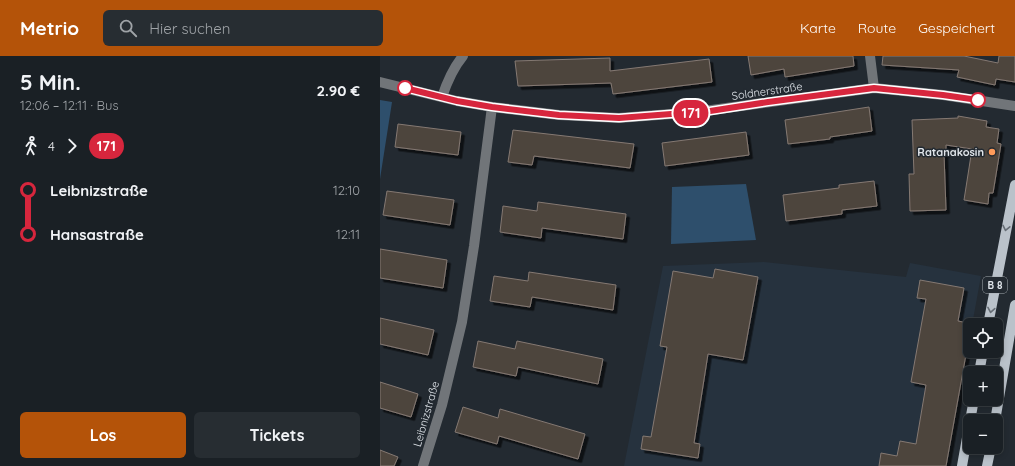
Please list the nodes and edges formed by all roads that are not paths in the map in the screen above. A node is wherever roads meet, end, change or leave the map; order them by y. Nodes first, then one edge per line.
1 (463, 56) edge
2 (870, 56) edge
3 (380, 82) edge
4 (874, 88) junction
5 (442, 97) junction
6 (1015, 106) edge
7 (492, 107) junction
8 (1015, 185) edge
9 (1015, 305) edge
10 (989, 318) edge
11 (996, 414) edge
12 (964, 454) edge
13 (989, 454) edge
14 (423, 466) edge
15 (962, 466) edge
16 (987, 466) edge

1 - 5 street
2 - 4 street
3 - 5 street, Soldnerstraße
4 - 6 street, Soldnerstraße
4 - 7 street, Soldnerstraße
5 - 7 street, Soldnerstraße
7 - 14 street, Leibnizstraße
8 -> 10 main road, B 8
9 - 11 main road, B 8
12 - 15 main road
13 - 16 main road

